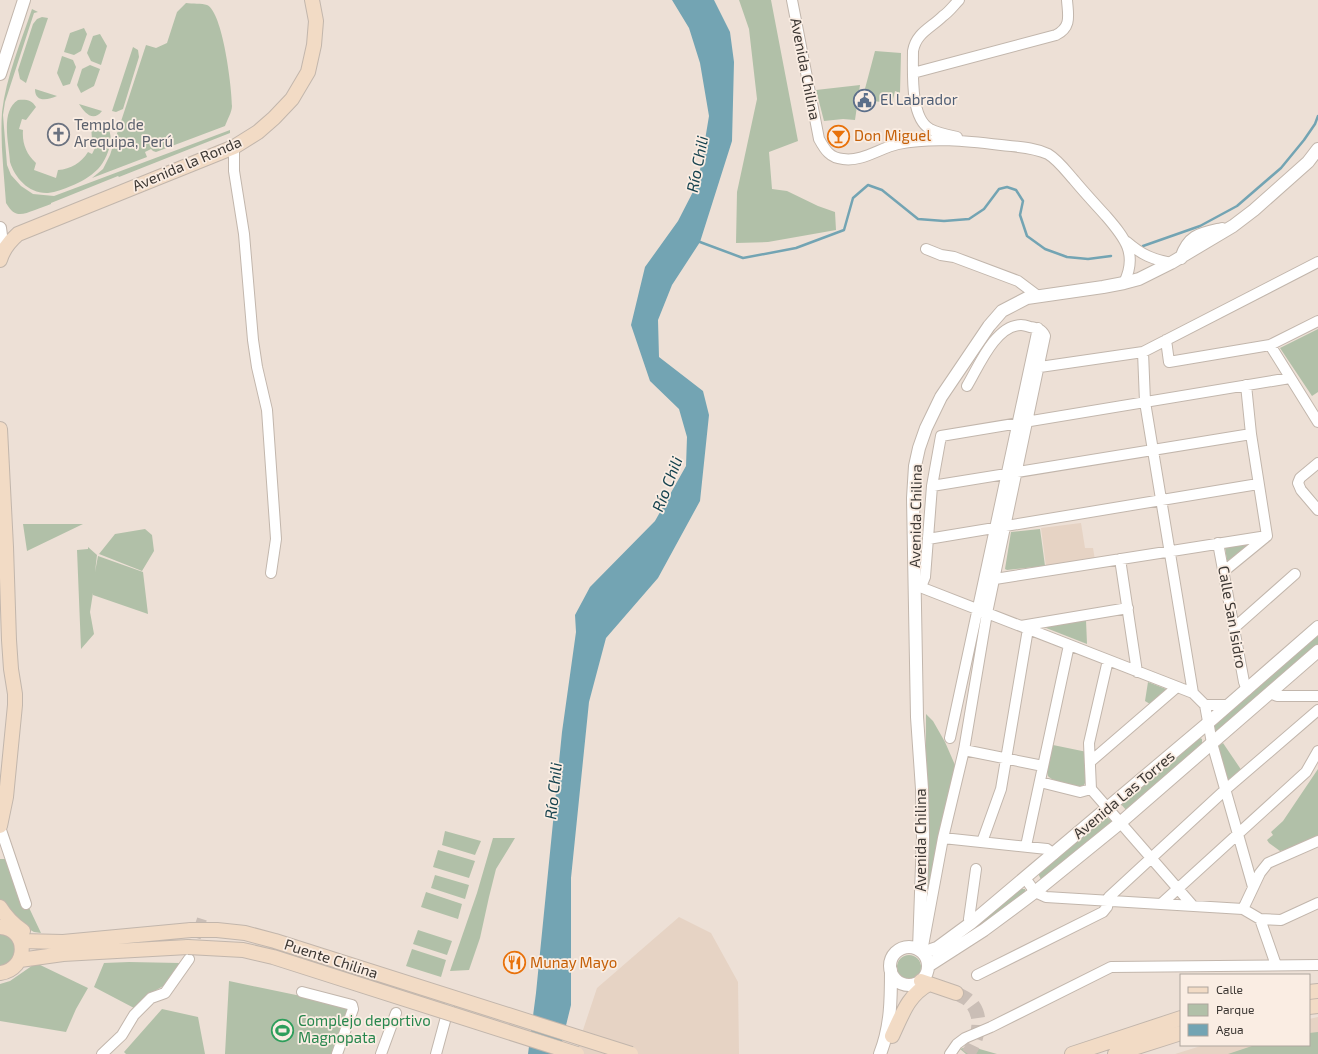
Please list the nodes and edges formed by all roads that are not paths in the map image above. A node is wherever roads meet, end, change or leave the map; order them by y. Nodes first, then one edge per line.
1 (24, 0) edge
2 (312, 0) edge
3 (792, 0) edge
4 (959, 0) edge
5 (1067, 0) edge
6 (913, 73) junction
7 (0, 74) edge
8 (975, 142) junction
9 (234, 147) junction
10 (1318, 149) edge
11 (0, 220) edge
12 (0, 228) edge
13 (18, 234) junction
14 (1125, 241) junction
15 (926, 249) dead end
16 (2, 256) edge
17 (1176, 260) junction
18 (1318, 262) edge
19 (1124, 283) junction
20 (1038, 296) junction
21 (1318, 321) edge
22 (1166, 340) junction
23 (1270, 345) junction
24 (1143, 352) junction
25 (1034, 367) junction
26 (1290, 378) junction
27 (1246, 385) junction
28 (967, 386) dead end
29 (1145, 402) junction
30 (1318, 422) edge
31 (1022, 423) junction
32 (0, 429) edge
33 (1251, 434) junction
34 (1153, 450) junction
35 (1318, 463) edge
36 (1017, 472) junction
37 (1006, 474) junction
38 (1258, 484) junction
39 (932, 486) junction
40 (1161, 500) junction
41 (1318, 510) edge
42 (1006, 526) junction
43 (995, 528) junction
44 (1267, 536) junction
45 (928, 539) junction
46 (1218, 544) junction
47 (1169, 551) junction
48 (1120, 559) junction
49 (1223, 572) junction
50 (271, 573) dead end
51 (1296, 574) dead end
52 (995, 579) junction
53 (918, 586) junction
54 (1128, 608) junction
55 (982, 611) junction
56 (1318, 627) edge
57 (1024, 628) junction
58 (1234, 628) junction
59 (1069, 645) junction
60 (1318, 651) edge
61 (1108, 660) junction
62 (1137, 672) junction
63 (1177, 687) junction
64 (1247, 690) junction
65 (1192, 693) junction
66 (1270, 693) junction
67 (1318, 696) edge
68 (1229, 705) junction
69 (1205, 706) junction
70 (1318, 710) edge
71 (1208, 723) junction
72 (950, 738) dead end
73 (1212, 743) junction
74 (964, 750) junction
75 (1318, 751) edge
76 (1006, 759) junction
77 (1090, 762) junction
78 (1043, 766) junction
79 (1040, 782) junction
80 (1091, 789) junction
81 (1226, 790) junction
82 (1108, 807) junction
83 (1120, 823) junction
84 (0, 826) edge
85 (1238, 834) junction
86 (942, 838) junction
87 (1318, 841) edge
88 (982, 842) junction
89 (1026, 846) junction
90 (5, 854) edge
91 (1054, 854) junction
92 (1151, 858) junction
93 (976, 869) dead end
94 (1025, 878) junction
95 (1253, 887) junction
96 (1177, 888) junction
97 (1035, 892) junction
98 (1107, 901) junction
99 (1318, 903) edge
100 (26, 904) dead end
101 (1161, 904) junction
102 (1192, 906) junction
103 (0, 907) edge
104 (1243, 909) junction
105 (920, 916) junction
106 (1260, 919) junction
107 (971, 923) junction
108 (1, 926) edge
109 (20, 941) junction
110 (44, 942) junction
111 (900, 949) junction
112 (921, 951) junction
113 (188, 953) junction
114 (20, 960) junction
115 (1276, 965) junction
116 (1318, 965) edge
117 (928, 966) junction
118 (890, 970) junction
119 (2, 974) edge
120 (977, 976) dead end
121 (921, 983) junction
122 (302, 992) dead end
123 (956, 993) tunnel mouth
124 (450, 1006) dead end
125 (396, 1013) dead end
126 (1180, 1018) edge
127 (1180, 1033) edge
128 (892, 1036) joint
129 (1164, 1038) junction
130 (102, 1054) edge
131 (337, 1054) edge
132 (381, 1054) edge
133 (436, 1054) edge
134 (577, 1054) edge
135 (631, 1054) edge
136 (880, 1054) edge
137 (884, 1054) edge
138 (950, 1054) edge
139 (1072, 1054) edge
140 (1115, 1054) edge
141 (1128, 1054) edge

1 - 7 street
2 - 9 main road, Avenida la Ronda
3 - 8 street, Avenida Chilina
4 - 6 street
5 - 6 street
6 - 8 street
8 - 14 street, Avenida Chilina
9 - 13 main road, Avenida la Ronda
9 - 50 street
10 - 17 street
11 - 13 street
12 - 16 street
13 - 16 main road, Avenida la Ronda
14 - 17 street, Avenida Chilina
14 - 19 street, Avenida Chilina
15 - 20 street
17 - 19 street
18 - 22 street
19 - 20 street, Avenida Chilina
20 - 53 street, Avenida Chilina
21 - 23 street
22 - 23 street
22 - 24 street
23 - 26 street
24 - 25 street
24 - 29 street
25 - 28 street
25 - 31 street
26 - 27 street
26 - 30 street
27 - 29 street
27 - 33 street
29 - 31 street
29 - 34 street
31 - 36 street
31 - 37 street
31 - 39 street
32 - 84 main road
33 - 34 street
33 - 38 street
34 - 36 street
34 - 40 street
35 - 41 street
36 - 37 street
36 - 42 street
37 - 39 street
37 - 43 street
38 - 40 street
38 - 44 street
39 - 45 street
40 - 42 street
40 - 47 street
42 - 43 street
42 - 52 street
43 - 45 street
43 - 55 street
44 - 46 street
44 - 49 street
45 - 53 street
46 - 47 street
46 - 49 street, Calle San Isidro
47 - 48 street
47 - 65 street
48 - 52 street
48 - 54 street
49 - 58 street, Calle San Isidro
51 - 58 street
52 - 55 street
53 - 55 street
53 - 105 street, Avenida Chilina
54 - 57 street
54 - 62 street
55 - 57 street
55 - 72 street
55 - 74 street
56 - 64 street, Avenida Las Torres
57 - 59 street
57 - 76 street
58 - 64 street, Calle San Isidro
59 - 61 street
59 - 78 street
60 - 66 street, Avenida Las Torres
61 - 62 street
61 - 77 street
62 - 63 street
63 - 65 street
63 - 77 street
64 - 68 street, Avenida Las Torres
65 - 69 street
66 - 67 street
66 - 73 street, Avenida Las Torres
68 - 69 street
68 - 71 street, Avenida Las Torres
69 - 71 street
70 - 81 street
71 - 73 street
71 - 82 street, Avenida Las Torres
73 - 81 street
73 - 83 street, Avenida Las Torres
74 - 76 street
74 - 86 street
75 - 85 street
76 - 78 street
76 - 88 street
77 - 80 street
78 - 79 street
79 - 80 street
79 - 89 street
80 - 82 street
81 - 85 street
81 - 92 street
82 - 83 street
82 - 91 street, Avenida Las Torres
83 - 92 street
83 - 97 street, Avenida Las Torres
84 - 90 street
85 - 95 street
85 - 96 street
86 - 88 street
86 - 112 street
87 - 95 street
88 - 89 street
89 - 91 street
90 - 100 street
91 - 94 street, Avenida Las Torres
92 - 96 street
92 - 98 street
93 - 107 street
94 - 97 street
94 - 107 street, Avenida Las Torres
95 - 104 street
96 - 101 street
96 - 102 street
97 - 98 street
97 - 117 street, Avenida Las Torres
98 - 101 street
98 - 120 street
99 - 106 street
101 - 102 street
102 - 104 street
103 - 110 main road
104 - 106 street
105 - 111 street, Avenida Chilina
105 - 112 street, Avenida Chilina
106 - 115 street
107 - 112 street, Avenida Las Torres
108 - 109 main road
109 - 110 main road, Puente Chilina
109 - 114 main road
110 - 135 main road, Puente Chilina, bridge
111 - 112 street
111 - 118 street
112 - 117 street
113 - 114 main road, Puente Chilina
113 - 130 street
113 - 134 main road, Puente Chilina, bridge
114 - 119 main road
115 - 116 street
115 - 138 street
117 - 121 street
118 - 121 street
118 - 136 street
121 - 123 main road
121 - 128 main road
122 - 131 street
124 - 133 street
125 - 132 street
126 - 139 main road
127 - 129 main road
128 - 137 street
129 - 140 main road
129 - 141 main road

